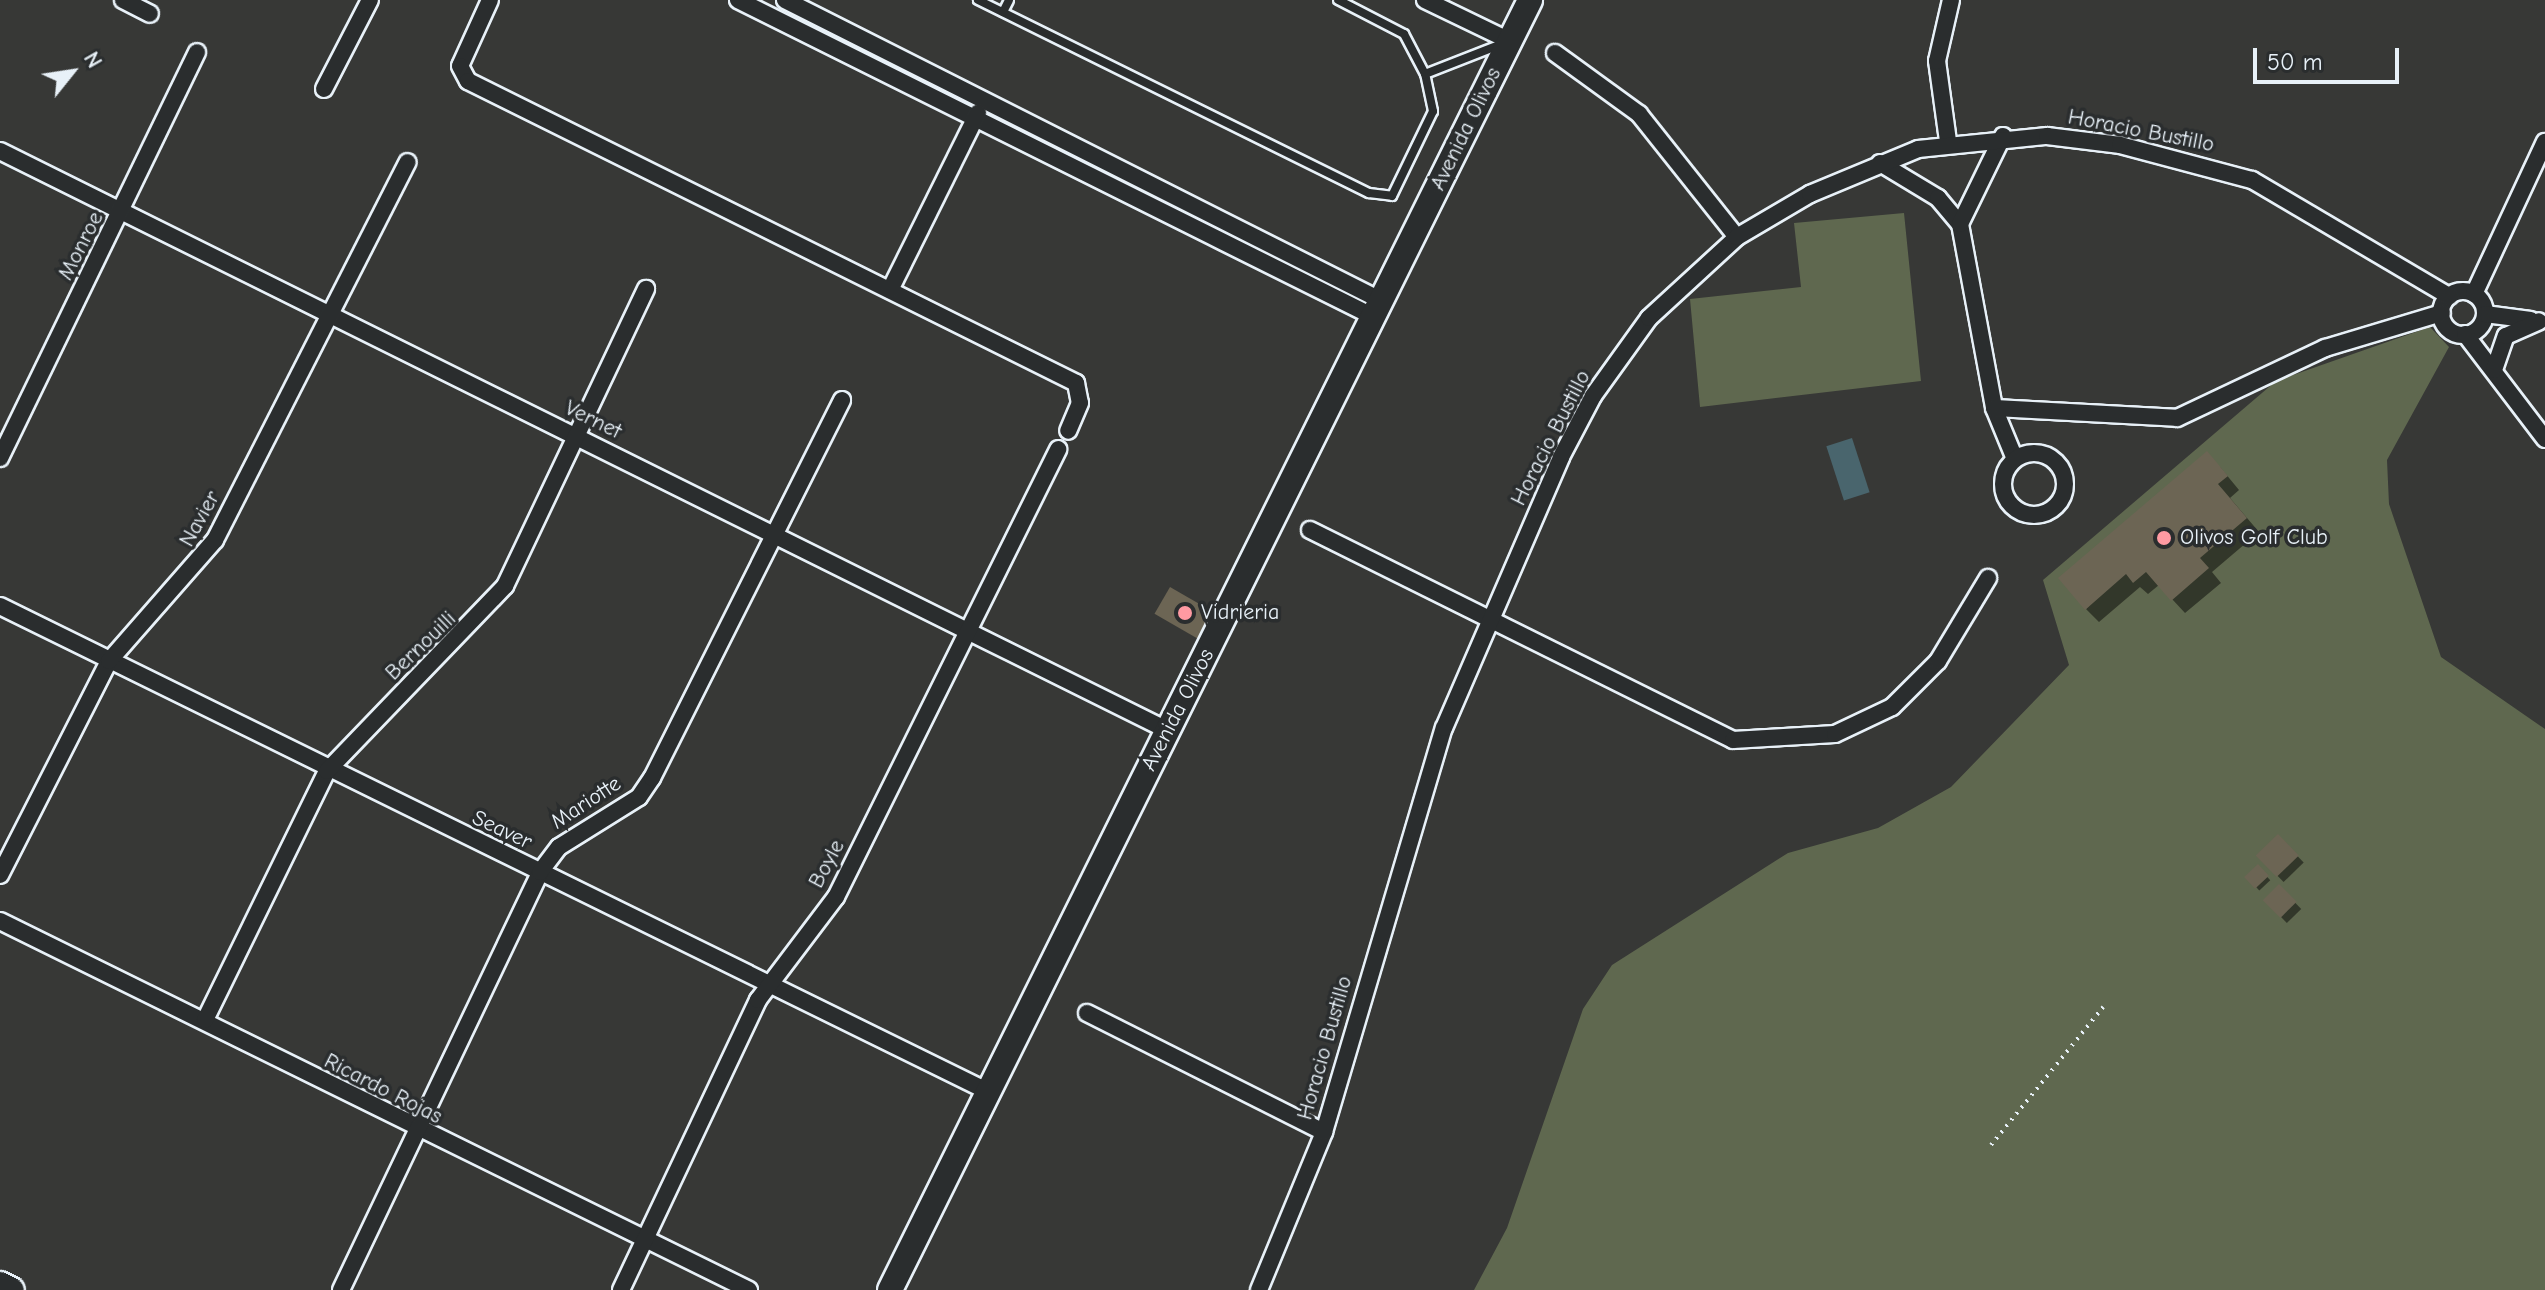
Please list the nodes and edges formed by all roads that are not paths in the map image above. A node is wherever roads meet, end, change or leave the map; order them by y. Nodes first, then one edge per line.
1 (123, 0) edge
2 (370, 0) edge
3 (490, 0) edge
4 (738, 0) edge
5 (785, 0) edge
6 (978, 0) edge
7 (1009, 0) edge
8 (1338, 0) edge
9 (1425, 0) edge
10 (1530, 0) edge
11 (1951, 0) edge
12 (1003, 12) junction
13 (150, 14) dead end
14 (1510, 41) junction
15 (197, 52) dead end
16 (1555, 53) dead end
17 (1425, 74) junction
18 (324, 89) dead end
19 (984, 101) junction
20 (975, 119) junction
21 (2003, 136) junction
22 (1948, 141) junction
23 (2545, 142) edge
24 (0, 151) edge
25 (408, 162) dead end
26 (1880, 163) junction
27 (1154, 186) junction
28 (1145, 203) junction
29 (124, 210) junction
30 (1960, 224) junction
31 (1737, 237) junction
32 (646, 289) dead end
33 (890, 290) junction
34 (2474, 294) junction
35 (2449, 296) junction
36 (1378, 309) junction
37 (331, 312) junction
38 (2442, 313) junction
39 (2485, 314) junction
40 (2542, 321) edge
41 (2465, 334) junction
42 (2494, 370) junction
43 (842, 400) dead end
44 (1994, 408) junction
45 (1068, 431) dead end
46 (575, 437) junction
47 (2545, 439) edge
48 (1058, 449) dead end
49 (0, 458) edge
50 (2015, 459) dead end
51 (1310, 530) dead end
52 (777, 532) junction
53 (1988, 578) dead end
54 (0, 606) edge
55 (1487, 620) junction
56 (973, 631) junction
57 (109, 661) junction
58 (1167, 730) junction
59 (327, 771) junction
60 (540, 872) junction
61 (0, 875) edge
62 (0, 921) edge
63 (767, 985) junction
64 (1087, 1013) dead end
65 (205, 1020) junction
66 (987, 1091) junction
67 (1324, 1132) junction
68 (420, 1133) junction
69 (645, 1241) junction
70 (0, 1284) edge
71 (12, 1290) edge
72 (341, 1290) edge
73 (621, 1290) edge
74 (749, 1290) edge
75 (890, 1290) edge
76 (1259, 1290) edge

1 - 13 street
2 - 18 street
3 - 33 street
4 - 20 street
5 - 19 street
6 - 12 lane
7 - 12 lane
8 - 17 lane
9 - 14 street
10 - 14 street, Avenida Olivos
11 - 22 street
12 - 17 lane
14 - 17 lane
14 - 36 street, Avenida Olivos
15 - 29 street, Monroe
16 - 31 street
19 - 20 street
19 - 27 street
20 - 28 street
20 - 33 street
21 - 22 street, Horacio Bustillo
21 - 30 street
21 - 35 street, Horacio Bustillo
22 - 26 street, Horacio Bustillo
23 - 34 street
24 - 29 street, Vernet
25 - 37 street, Navier
26 - 30 street
26 - 31 street, Horacio Bustillo
27 - 28 street
27 - 36 street
28 - 36 street
29 - 37 street, Vernet
29 - 49 street, Monroe
30 - 44 street
31 - 55 street, Horacio Bustillo
32 - 46 street, Bernouilli
33 - 45 street
34 - 35 street
34 - 39 street
35 - 38 street
36 - 58 street, Avenida Olivos
37 - 46 street, Vernet
37 - 57 street, Navier
38 - 41 street
38 - 44 street
39 - 40 street
39 - 41 street
40 - 42 street
41 - 42 street
42 - 47 street
43 - 52 street, Mariotte
44 - 50 street
46 - 52 street, Vernet
46 - 59 street, Bernouilli
48 - 56 street, Boyle
51 - 55 street
52 - 56 street, Vernet
52 - 60 street, Mariotte
53 - 55 street
54 - 57 street, Seaver
55 - 67 street, Horacio Bustillo
56 - 58 street, Vernet
56 - 63 street, Boyle
57 - 59 street, Seaver
57 - 61 street, Navier
58 - 66 street, Avenida Olivos
59 - 60 street, Seaver
59 - 65 street, Bernouilli
60 - 63 street, Seaver
60 - 68 street, Mariotte
62 - 65 street, Ricardo Rojas
63 - 66 street, Seaver
63 - 69 street, Boyle
64 - 67 street
65 - 68 street, Ricardo Rojas
66 - 75 street, Avenida Olivos
67 - 76 street, Horacio Bustillo
68 - 69 street, Ricardo Rojas
68 - 72 street, Mariotte
69 - 73 street, Boyle
69 - 74 street, Ricardo Rojas
70 - 71 street

